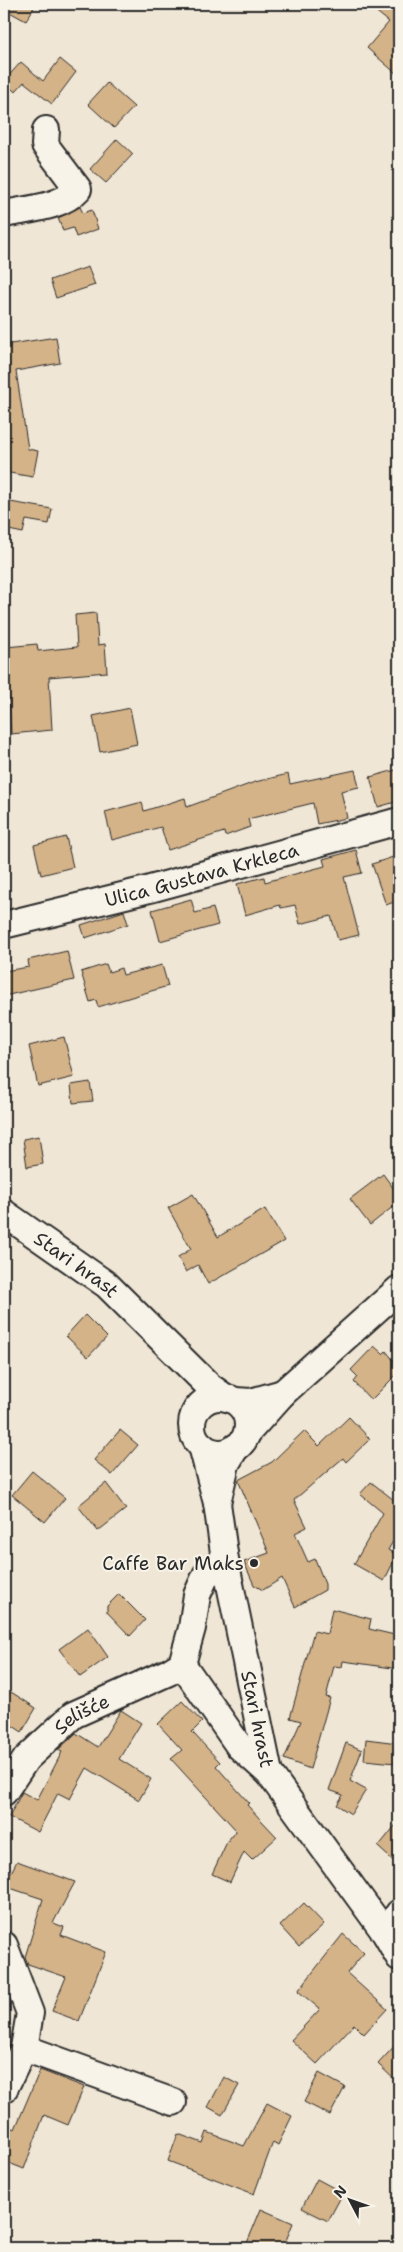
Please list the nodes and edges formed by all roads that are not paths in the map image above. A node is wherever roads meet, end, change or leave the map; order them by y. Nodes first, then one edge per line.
1 (46, 130) dead end
2 (4, 214) edge
3 (399, 821) edge
4 (4, 925) edge
5 (4, 1213) edge
6 (399, 1289) edge
7 (144, 1320) junction
8 (283, 1393) junction
9 (231, 1400) junction
10 (195, 1412) junction
11 (241, 1440) junction
12 (202, 1446) junction
13 (217, 1504) junction
14 (225, 1560) junction
15 (182, 1664) junction
16 (269, 1773) junction
17 (4, 1792) edge
18 (392, 1924) edge
19 (4, 1945) edge
20 (399, 1957) edge
21 (24, 2048) junction
22 (4, 2089) edge
23 (173, 2102) dead end

1 - 2 street
3 - 4 street, Ulica Gustava Krkleca
5 - 7 street, Stari hrast
6 - 8 street, Stari hrast
7 - 9 street, Stari hrast
7 - 10 street, Stari hrast
8 - 9 street
8 - 11 street, Stari hrast
9 - 10 street
9 - 11 street
10 - 12 street
11 - 12 street
11 - 13 street, Stari hrast
12 - 13 street, Stari hrast
13 - 14 street, Stari hrast
14 - 15 street
14 - 16 street, Stari hrast
15 - 16 street
15 - 17 street, Selišće
16 - 18 street, Stari hrast
18 - 20 street, Stari hrast
19 - 21 street
21 - 22 street
21 - 23 street

